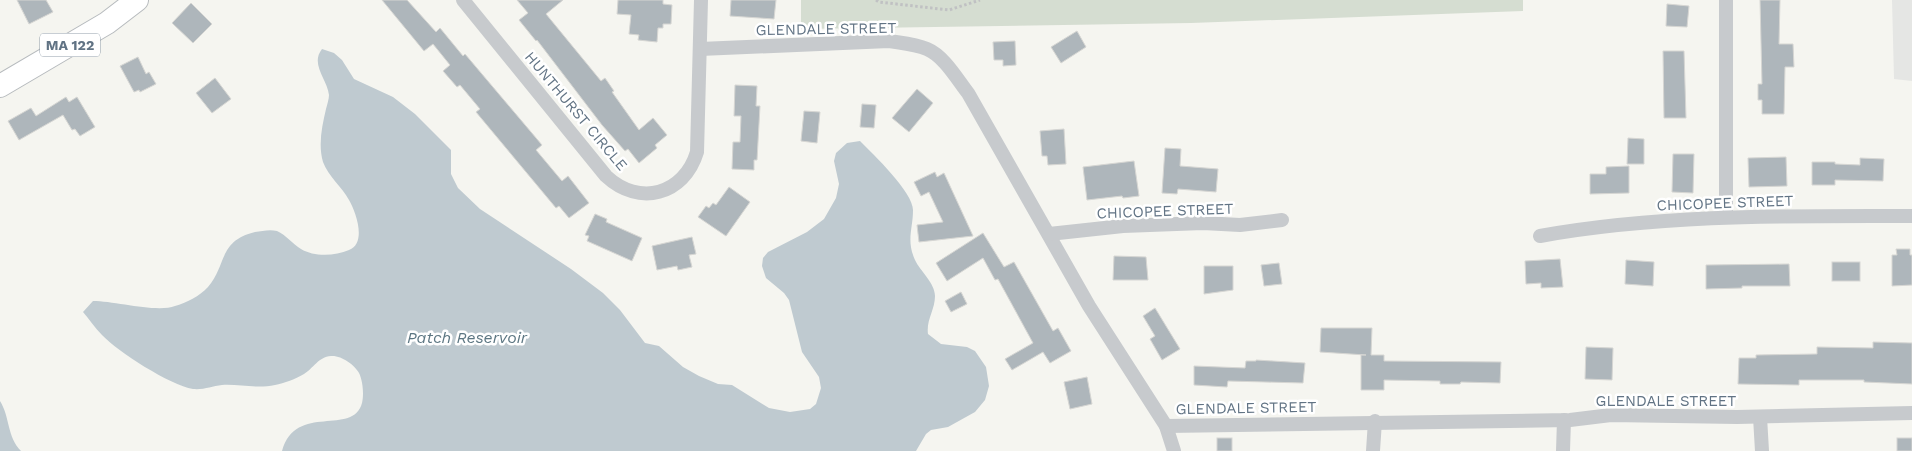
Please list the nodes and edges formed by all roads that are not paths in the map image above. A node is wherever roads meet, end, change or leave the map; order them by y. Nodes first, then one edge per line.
1 (137, 0) edge
2 (463, 0) edge
3 (701, 0) edge
4 (1726, 0) edge
5 (700, 49) junction
6 (0, 86) edge
7 (1912, 216) edge
8 (1726, 217) junction
9 (1282, 220) dead end
10 (1049, 234) junction
11 (1540, 236) dead end
12 (1912, 413) edge
13 (1760, 417) junction
14 (1564, 420) junction
15 (1375, 422) junction
16 (1166, 426) junction
17 (1174, 451) edge
18 (1373, 451) edge
19 (1564, 451) edge
20 (1762, 451) edge

1 - 6 main road, MA 122
2 - 5 street, HUNTHURST CIRCLE
3 - 5 street, HUNTHURST CIRCLE
4 - 8 street
5 - 10 street, GLENDALE STREET
7 - 8 street, CHICOPEE STREET
8 - 11 street, CHICOPEE STREET
9 - 10 street, CHICOPEE STREET
10 - 16 street, GLENDALE STREET
12 - 13 street, GLENDALE STREET
13 - 14 street, GLENDALE STREET
13 - 20 street
14 - 15 street, GLENDALE STREET
14 - 19 street
15 - 16 street, GLENDALE STREET
15 - 18 street
16 - 17 street

